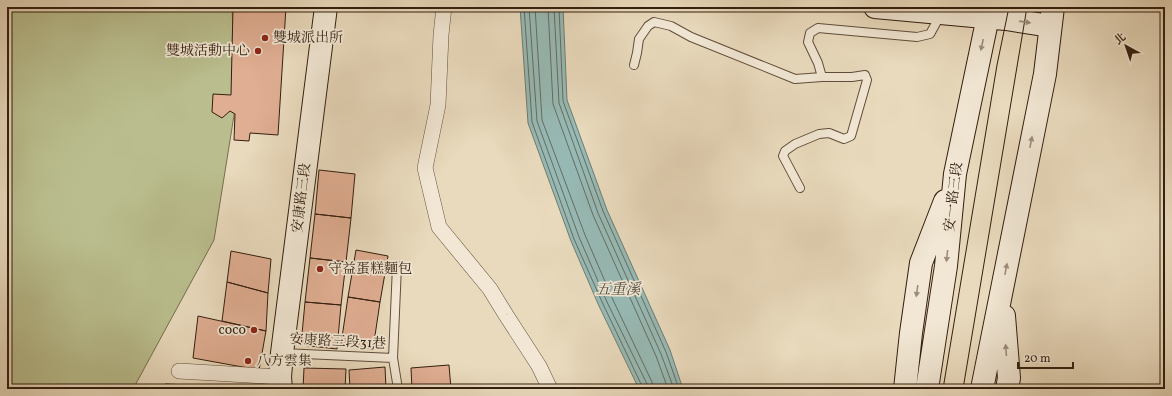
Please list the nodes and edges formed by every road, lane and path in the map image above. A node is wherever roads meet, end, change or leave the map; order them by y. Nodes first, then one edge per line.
1 (326, 7) edge
2 (444, 7) edge
3 (875, 7) edge
4 (988, 12) edge
5 (942, 13) junction
6 (1052, 16) edge
7 (634, 65) dead end
8 (822, 77) junction
9 (955, 174) junction
10 (800, 188) dead end
11 (397, 266) dead end
12 (1002, 291) junction
13 (282, 352) junction
14 (393, 358) junction
15 (179, 371) dead end
16 (280, 383) edge
17 (398, 389) edge
18 (550, 389) edge
19 (905, 389) edge
20 (926, 389) edge
21 (982, 389) edge
22 (1007, 389) edge

1 - 13 street, 安康路三段
2 - 18 street
3 - 5 street
4 - 5 street
4 -> 6 street
4 -> 9 street, 安一路三段
5 - 8 lane
12 -> 6 street
7 - 8 lane
8 - 10 lane
9 -> 19 street
9 -> 20 street, 安一路三段
11 - 14 lane
12 - 21 street
22 -> 12 street
13 - 14 lane, 安康路三段31巷
13 - 16 street, 安康路三段
14 - 17 lane
15 - 16 street

